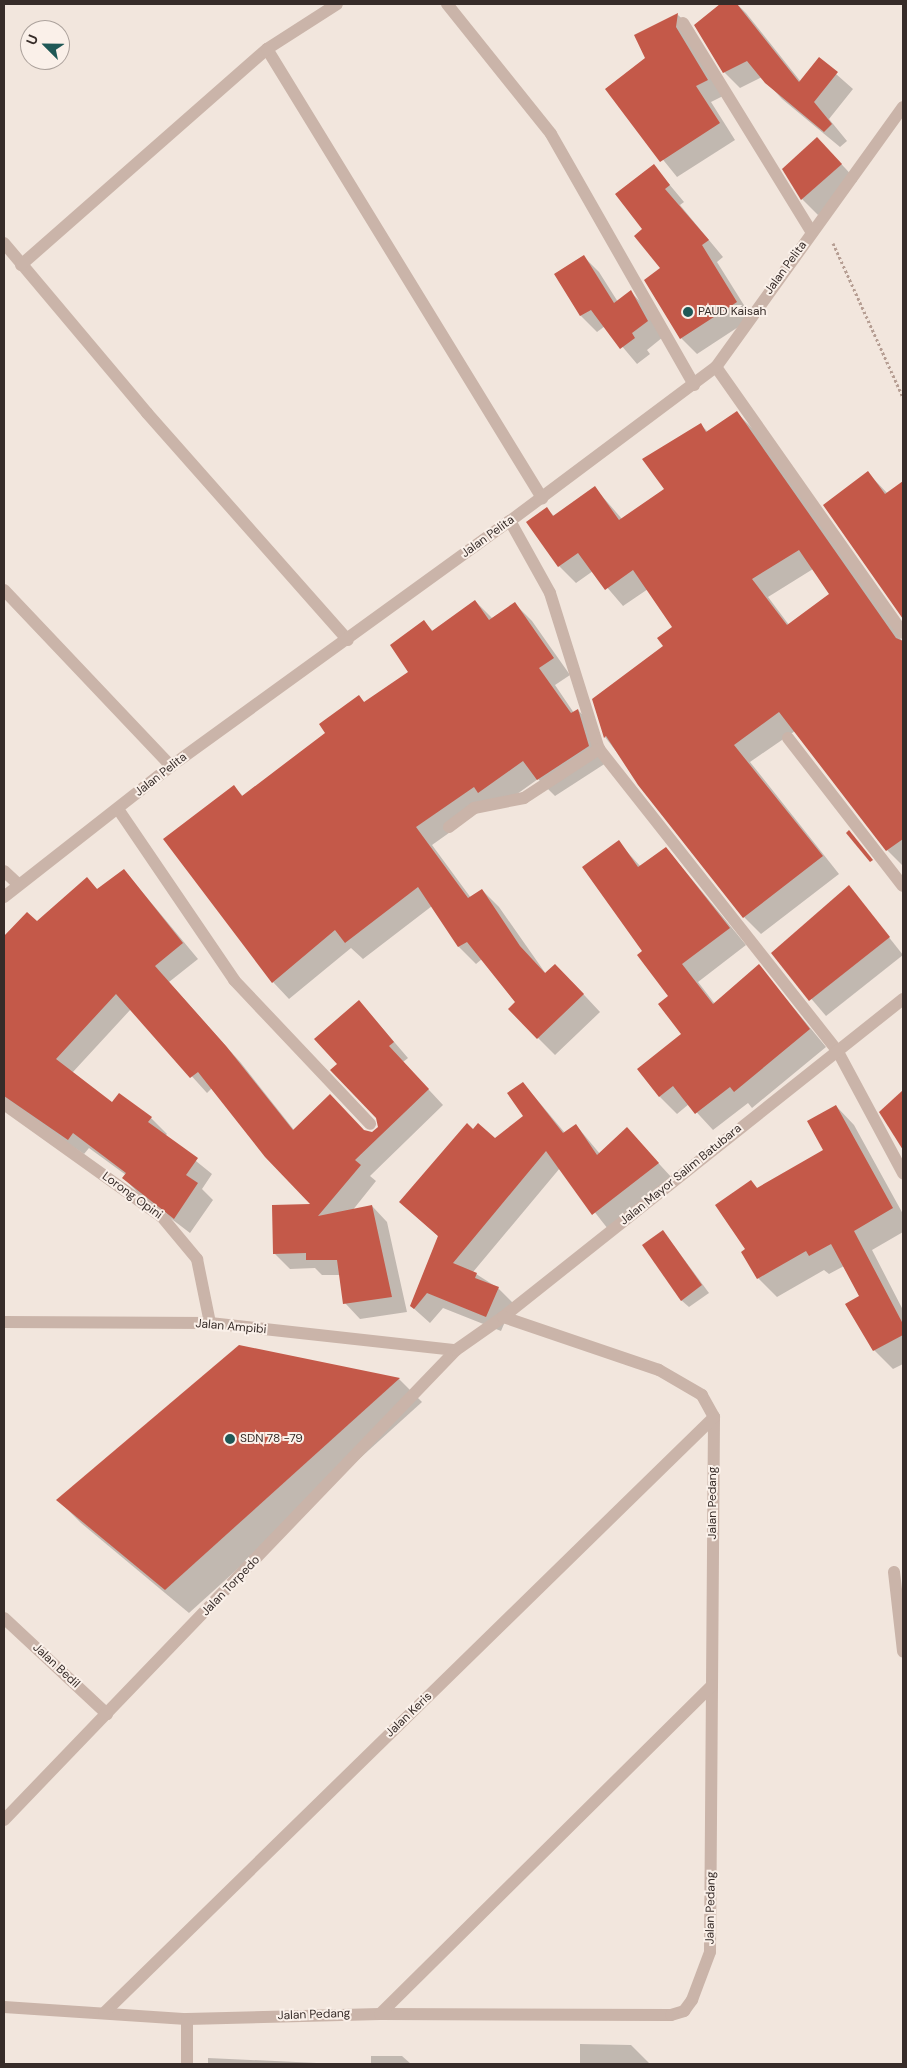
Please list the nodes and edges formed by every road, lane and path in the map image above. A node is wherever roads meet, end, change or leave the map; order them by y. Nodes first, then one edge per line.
1 (337, 4) edge
2 (447, 4) edge
3 (683, 22) dead end
4 (267, 49) junction
5 (903, 107) edge
6 (822, 220) junction
7 (812, 233) junction
8 (4, 243) edge
9 (22, 265) junction
10 (716, 367) junction
11 (694, 385) junction
12 (903, 397) edge
13 (542, 498) junction
14 (510, 521) junction
15 (4, 590) edge
16 (903, 633) edge
17 (348, 640) junction
18 (788, 738) dead end
19 (599, 749) junction
20 (171, 766) junction
21 (118, 810) junction
22 (449, 827) dead end
23 (4, 872) edge
24 (18, 884) junction
25 (903, 886) edge
26 (4, 897) edge
27 (903, 999) edge
28 (837, 1050) junction
29 (4, 1104) edge
30 (370, 1124) dead end
31 (903, 1173) edge
32 (504, 1317) junction
33 (4, 1322) edge
34 (210, 1323) junction
35 (456, 1350) junction
36 (714, 1416) junction
37 (894, 1572) dead end
38 (4, 1618) edge
39 (903, 1652) edge
40 (712, 1686) junction
41 (108, 1714) junction
42 (4, 1820) edge
43 (4, 2007) edge
44 (104, 2013) junction
45 (380, 2014) junction
46 (187, 2019) junction
47 (187, 2064) edge

1 - 4 street
2 - 11 street
3 - 7 street
4 - 9 street
4 - 13 street
5 - 6 street, Jalan Pelita
6 - 7 street, Jalan Pelita
6 - 12 path
7 - 10 street, Jalan Pelita
8 - 9 street
9 - 17 street
10 - 11 street, Jalan Pelita
10 - 16 street
11 - 13 street, Jalan Pelita
13 - 14 street, Jalan Pelita
14 - 17 street, Jalan Pelita
14 - 19 street
15 - 20 street
17 - 20 street, Jalan Pelita
18 - 25 street
19 - 22 street
19 - 28 street
20 - 21 street, Jalan Pelita
21 - 24 street, Jalan Pelita
21 - 30 street
23 - 24 street
24 - 26 street, Jalan Pelita
27 - 28 street, Jalan Mayor Salim Batubara
28 - 31 street
28 - 32 street, Jalan Mayor Salim Batubara
29 - 34 street, Lorong Opini
32 - 35 street, Jalan Mayor Salim Batubara
32 - 36 street
33 - 34 street, Jalan Ampibi
34 - 35 street, Jalan Ampibi
35 - 41 street, Jalan Torpedo
36 - 40 street, Jalan Pedang
36 - 44 street, Jalan Keris
37 - 39 street
38 - 41 street, Jalan Bedil
40 - 45 street
40 - 45 street, Jalan Pedang
41 - 42 street, Jalan Torpedo
43 - 44 street, Jalan Pedang
44 - 46 street, Jalan Pedang
45 - 46 street, Jalan Pedang
46 - 47 street

